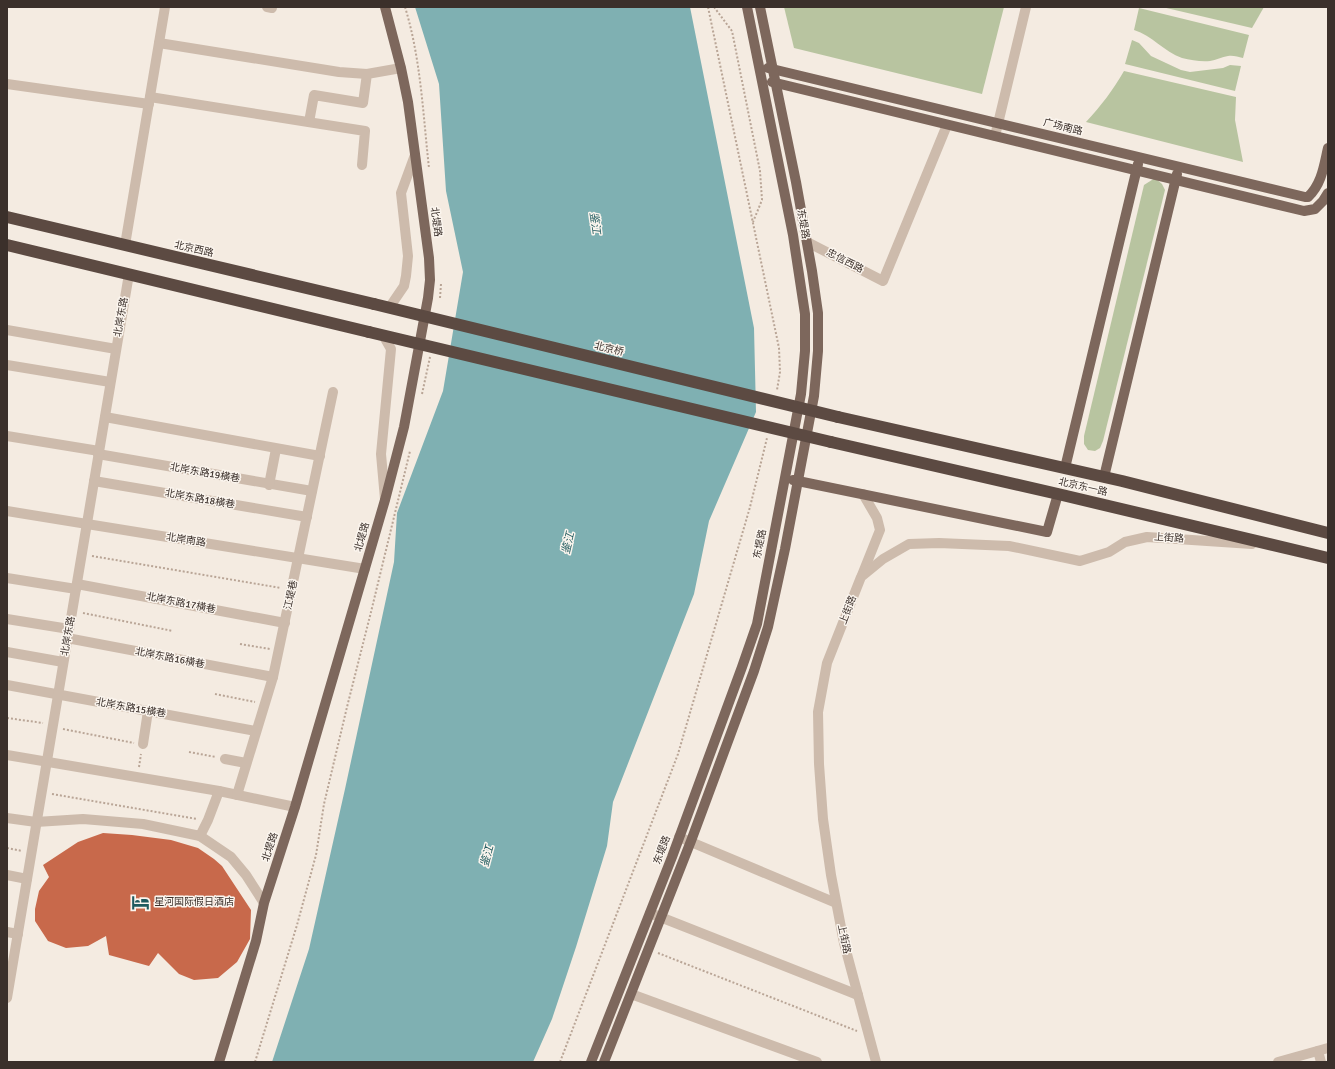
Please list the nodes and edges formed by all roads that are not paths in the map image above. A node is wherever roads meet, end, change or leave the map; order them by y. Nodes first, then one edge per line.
1 (165, 7) edge
2 (385, 7) edge
3 (747, 7) edge
4 (760, 7) edge
5 (1026, 7) edge
6 (159, 43) junction
7 (759, 65) junction
8 (401, 68) junction
9 (773, 69) junction
10 (367, 74) junction
11 (762, 80) junction
12 (776, 83) junction
13 (7, 84) edge
14 (149, 100) junction
15 (309, 122) junction
16 (998, 124) junction
17 (947, 125) junction
18 (995, 136) junction
19 (1328, 148) edge
20 (415, 156) junction
21 (1140, 158) junction
22 (362, 165) dead end
23 (1179, 168) junction
24 (1137, 171) junction
25 (1176, 180) junction
26 (1328, 193) edge
27 (7, 217) edge
28 (807, 242) junction
29 (7, 245) edge
30 (125, 245) junction
31 (129, 274) junction
32 (374, 304) joint
33 (389, 308) junction
34 (7, 330) edge
35 (383, 335) junction
36 (116, 349) junction
37 (7, 365) edge
38 (110, 382) junction
39 (333, 392) dead end
40 (105, 417) junction
41 (838, 417) joint
42 (7, 436) edge
43 (276, 449) junction
44 (99, 452) junction
45 (320, 456) junction
46 (1065, 468) junction
47 (1104, 477) junction
48 (785, 478) junction
49 (94, 481) junction
50 (798, 481) junction
51 (269, 484) junction
52 (312, 491) junction
53 (863, 494) junction
54 (1058, 494) junction
55 (385, 500) junction
56 (7, 511) edge
57 (307, 517) junction
58 (87, 524) junction
59 (1328, 533) edge
60 (1272, 545) junction
61 (299, 558) junction
62 (1328, 558) edge
63 (365, 569) junction
64 (861, 577) junction
65 (7, 578) edge
66 (76, 586) junction
67 (7, 619) edge
68 (285, 623) junction
69 (68, 634) junction
70 (7, 652) edge
71 (63, 662) junction
72 (273, 677) junction
73 (7, 685) edge
74 (58, 694) junction
75 (148, 711) junction
76 (256, 731) junction
77 (142, 744) road end
78 (7, 755) edge
79 (225, 759) road end
80 (47, 762) junction
81 (246, 763) junction
82 (219, 791) junction
83 (237, 795) junction
84 (295, 807) junction
85 (7, 818) edge
86 (36, 822) junction
87 (200, 836) junction
88 (679, 837) junction
89 (691, 841) junction
90 (7, 876) edge
91 (27, 879) junction
92 (836, 902) junction
93 (264, 903) junction
94 (650, 913) junction
95 (662, 917) junction
96 (7, 932) edge
97 (18, 934) junction
98 (9, 968) edge
99 (631, 994) junction
100 (858, 995) junction
101 (7, 998) edge
102 (1323, 1050) edge
103 (1284, 1061) edge
104 (219, 1062) edge
105 (591, 1062) edge
106 (604, 1062) edge
107 (817, 1062) edge
108 (876, 1062) edge
109 (1321, 1062) edge

1 - 6 street
2 - 8 main road, 北堤路
3 - 7 main road, 东堤路
4 - 9 main road, 东堤路
5 - 16 street
6 - 10 street
6 - 14 street
7 - 9 main road, 广场南路
7 - 11 main road, 东堤路
8 - 10 street
8 - 20 main road, 北堤路
9 - 12 main road, 东堤路
9 - 16 main road, 广场南路
10 - 15 street
11 - 12 main road
11 - 48 main road, 东堤路
12 - 17 main road
12 - 28 main road, 东堤路
13 - 14 street
14 - 15 street
14 - 30 street
15 - 22 street
16 - 18 street
16 - 21 main road, 广场南路
17 - 18 main road
17 - 28 street, 忠信西路
18 - 24 main road
19 - 23 main road, 广场南路
20 - 33 street
20 - 55 main road, 北堤路
21 - 23 main road, 广场南路
21 - 24 main road
23 - 25 main road
24 - 25 main road
24 - 46 main road
25 - 26 main road
25 - 47 main road
27 - 30 highway, 北京西路
28 - 50 main road, 东堤路
29 - 31 highway
30 - 32 highway, 北京西路
31 - 35 highway, bridge
31 - 36 street, 北岸东路
32 - 33 highway, 北京桥, bridge
33 - 41 highway, 北京桥, bridge
34 - 36 street
35 - 54 highway, 北京东一路, bridge
35 - 55 street
36 - 38 street, 北岸东路
37 - 38 street
38 - 40 street, 北岸东路
39 - 45 street, 江堤巷
40 - 43 street
40 - 44 street, 北岸东路
41 - 46 highway, 北京东一路
42 - 44 street, 北岸东路19横巷
43 - 45 street
43 - 51 street
44 - 49 street, 北岸东路
44 - 51 street, 北岸东路19横巷
45 - 52 street, 江堤巷
46 - 47 highway, 北京东一路
47 - 59 highway, 北京东一路
48 - 50 main road
48 - 88 main road, 东堤路
49 - 57 street, 北岸东路18横巷
49 - 58 street, 北岸东路
50 - 53 main road
50 - 89 main road, 东堤路
51 - 52 street, 北岸东路19横巷
52 - 57 street, 江堤巷
53 - 54 main road
53 - 64 street
54 - 60 highway, 北京东一路
55 - 63 main road, 北堤路
56 - 58 street, 北岸南路
57 - 61 street, 江堤巷
58 - 61 street, 北岸南路
58 - 66 street, 北岸东路
60 - 62 highway, 北京东一路
60 - 64 street, 上街路
61 - 63 street, 北岸南路
61 - 68 street, 江堤巷
63 - 84 main road, 北堤路
64 - 92 street, 上街路
65 - 66 street, 北岸东路17横巷
66 - 68 street, 北岸东路17横巷
66 - 69 street, 北岸东路
67 - 69 street, 北岸东路16横巷
68 - 72 street, 江堤巷
69 - 71 street, 北岸东路
69 - 72 street, 北岸东路16横巷
70 - 71 street
71 - 74 street, 北岸东路
72 - 76 street, 江堤巷
73 - 74 street, 北岸东路15横巷
74 - 75 street, 北岸东路15横巷
74 - 80 street, 北岸东路
75 - 76 street, 北岸东路15横巷
75 - 77 street
76 - 81 street, 江堤巷
78 - 80 street
79 - 81 street
80 - 82 street
80 - 86 street, 北岸东路
81 - 83 street, 江堤巷
82 - 83 street
82 - 87 street
83 - 84 street
84 - 93 main road, 北堤路
85 - 86 street
86 - 87 street
86 - 91 street, 北岸东路
87 - 93 street
88 - 89 street
88 - 94 main road, 东堤路
89 - 92 street
89 - 95 main road, 东堤路
90 - 91 street
91 - 97 street, 北岸东路
92 - 100 street, 上街路
93 - 104 main road, 北堤路
94 - 95 street
94 - 105 main road, 东堤路
95 - 99 main road, 东堤路
95 - 100 street
96 - 97 street
97 - 98 street, 北岸东路
98 - 101 street, 北岸东路
99 - 106 main road, 东堤路
99 - 107 street
100 - 108 street, 上街路
102 - 103 street
102 - 109 street

